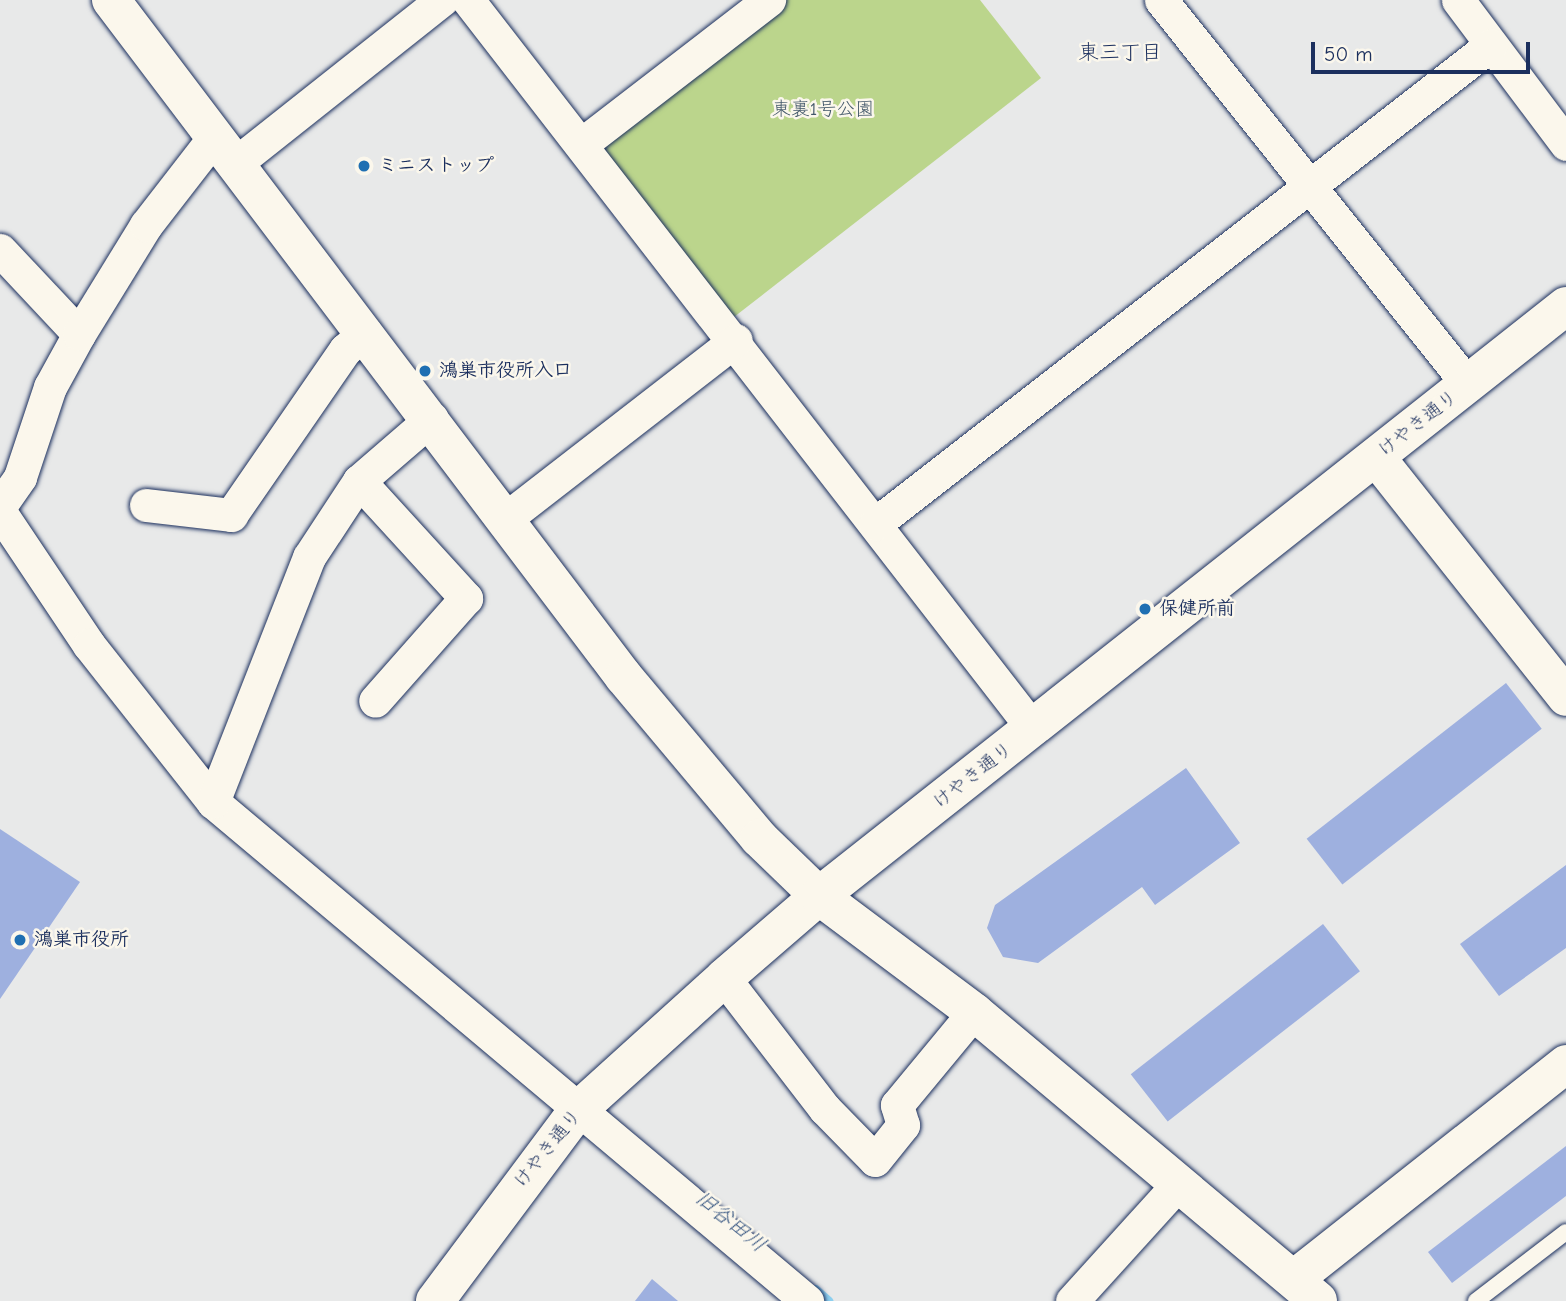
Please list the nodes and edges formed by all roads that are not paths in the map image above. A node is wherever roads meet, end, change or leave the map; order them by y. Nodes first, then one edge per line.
1 (111, 0) edge
2 (442, 0) edge
3 (468, 0) edge
4 (769, 0) edge
5 (1161, 0) edge
6 (1458, 0) edge
7 (1491, 45) junction
8 (583, 143) junction
9 (1566, 144) edge
10 (225, 150) junction
11 (1309, 186) junction
12 (0, 250) edge
13 (1566, 306) edge
14 (365, 332) junction
15 (79, 334) junction
16 (736, 340) junction
17 (1468, 385) junction
18 (432, 418) junction
19 (1376, 457) junction
20 (359, 481) junction
21 (146, 505) dead end
22 (0, 506) edge
23 (0, 512) edge
24 (505, 519) junction
25 (875, 524) junction
26 (1566, 697) edge
27 (375, 701) dead end
28 (1033, 729) junction
29 (213, 802) junction
30 (819, 896) junction
31 (723, 978) junction
32 (974, 1012) junction
33 (1566, 1064) edge
34 (577, 1111) junction
35 (1179, 1183) junction
36 (1566, 1231) edge
37 (1306, 1290) edge
38 (435, 1301) edge
39 (807, 1301) edge
40 (1072, 1301) edge
41 (1476, 1301) edge

1 - 10 street
2 - 10 street
3 - 8 street
4 - 8 street
5 - 11 street
6 - 7 street
7 - 9 street
7 - 11 street
8 - 16 street
10 - 14 street
10 - 15 street
11 - 17 street
11 - 25 street
12 - 15 street
13 - 17 street, けやき通り
14 - 18 street
14 - 21 street
15 - 22 street
16 - 24 street
16 - 25 street
17 - 19 street, けやき通り
18 - 20 street
18 - 24 street
19 - 26 street
19 - 28 street, けやき通り
20 - 27 street
20 - 29 street
23 - 29 street
24 - 30 street
25 - 28 street
28 - 30 street, けやき通り
29 - 34 street
30 - 31 street, けやき通り
30 - 32 street
31 - 32 street
31 - 34 street, けやき通り
32 - 35 street
33 - 37 street
34 - 38 street, けやき通り
34 - 39 street
35 - 37 street
35 - 40 street
36 - 41 lane

